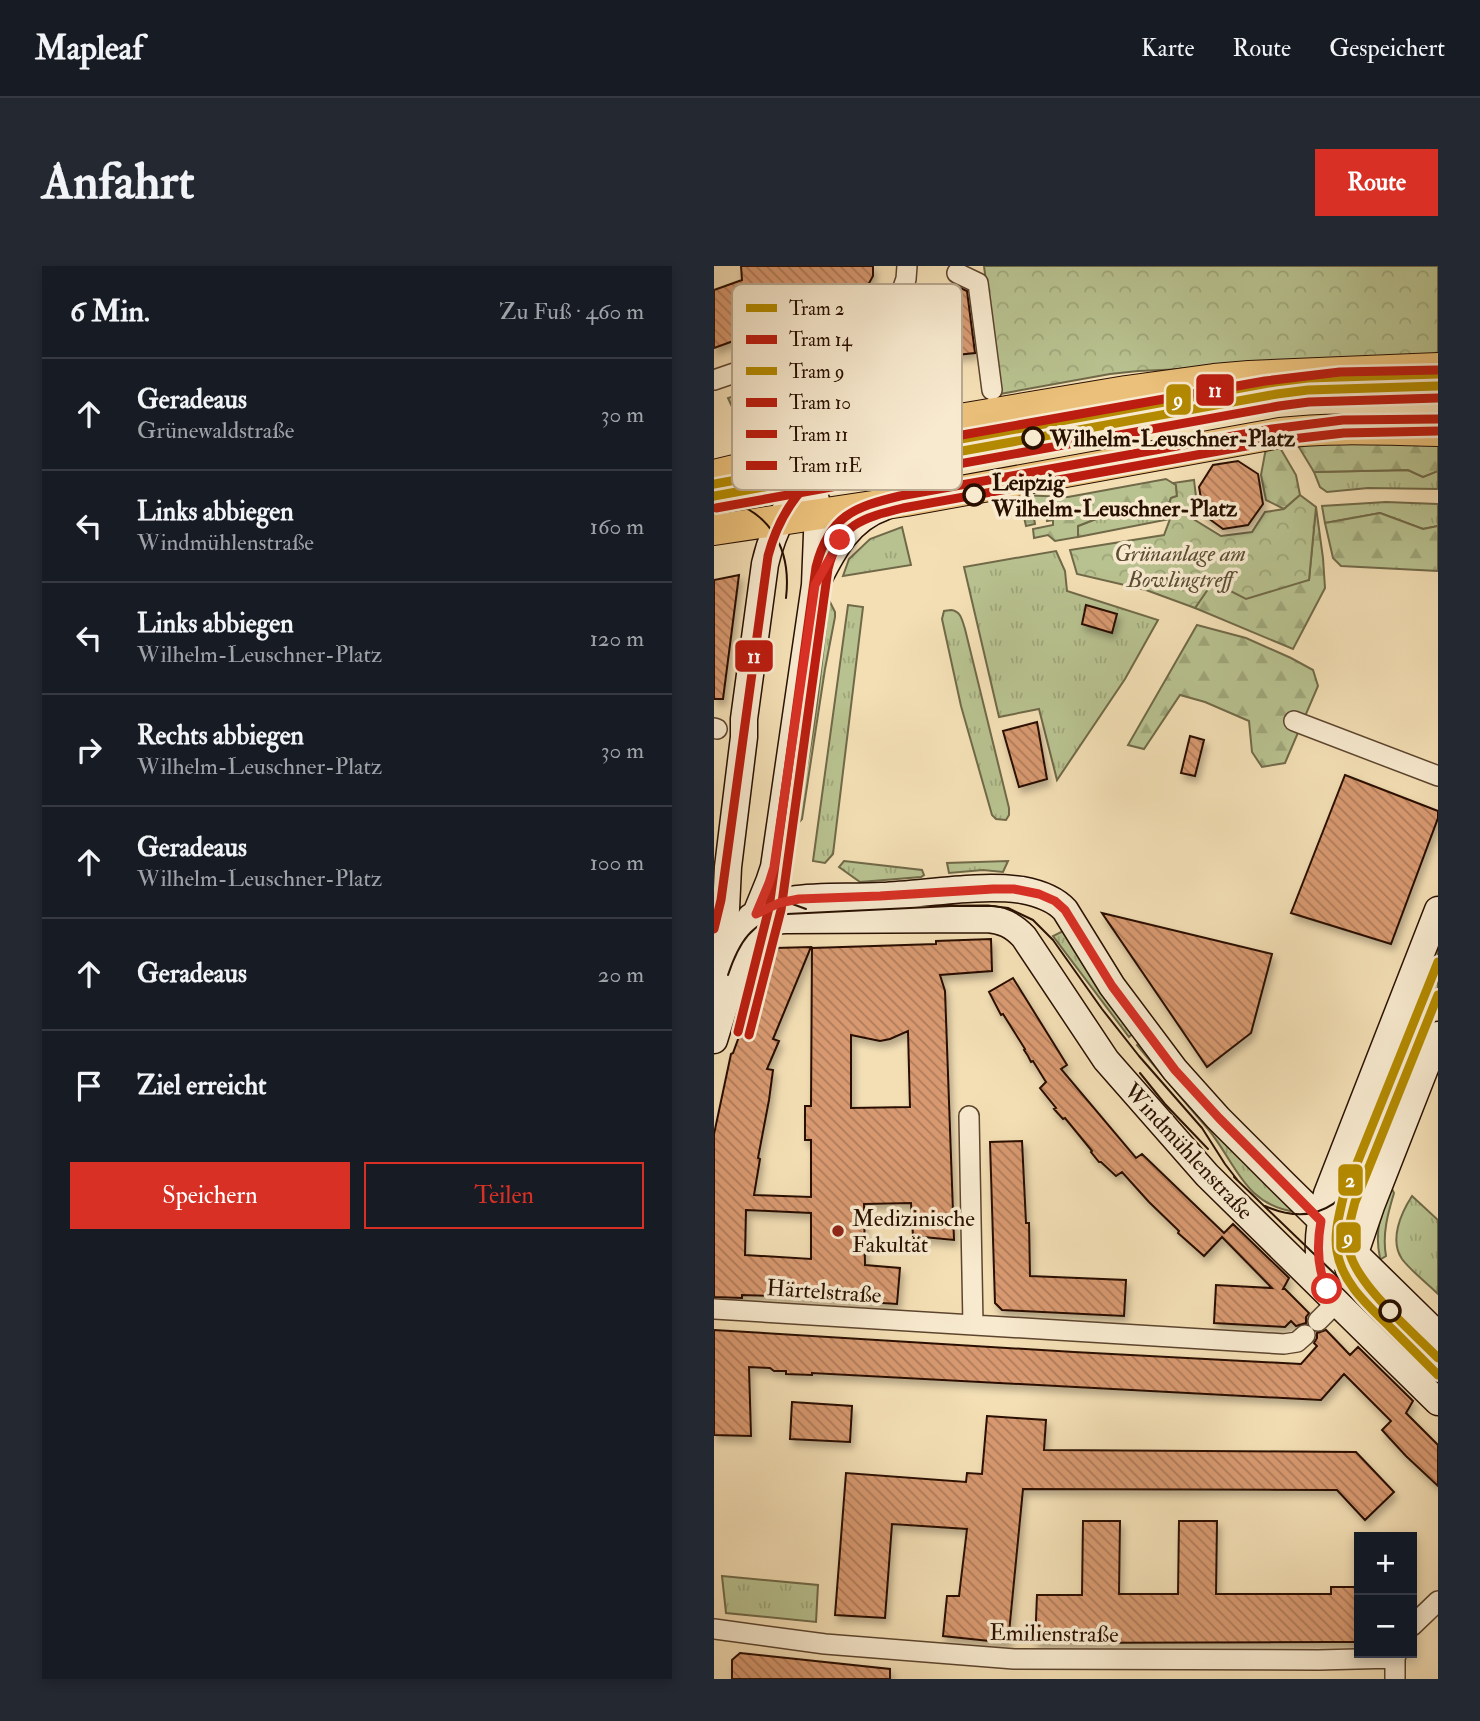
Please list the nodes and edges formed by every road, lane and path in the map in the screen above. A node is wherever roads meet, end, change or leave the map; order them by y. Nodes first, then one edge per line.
1 (906, 266) edge
2 (955, 275) edge
3 (904, 284) edge
4 (1438, 368) edge
5 (732, 374) edge
6 (714, 380) edge
7 (992, 390) dead end
8 (962, 418) edge
9 (1438, 431) edge
10 (732, 470) edge
11 (714, 474) edge
12 (800, 490) edge
13 (813, 490) edge
14 (906, 501) junction
15 (818, 514) junction
16 (780, 520) junction
17 (714, 530) edge
18 (815, 585) junction
19 (1294, 721) dead end
20 (1438, 776) edge
21 (1023, 890) junction
22 (1438, 910) edge
23 (736, 926) edge
24 (1014, 928) junction
25 (714, 988) edge
26 (1438, 1035) edge
27 (714, 1040) edge
28 (969, 1116) dead end
29 (1321, 1221) junction
30 (1280, 1246) junction
31 (1354, 1252) junction
32 (1320, 1260) junction
33 (1334, 1299) junction
34 (714, 1309) edge
35 (973, 1325) junction
36 (1438, 1335) edge
37 (1438, 1402) edge
38 (1438, 1601) edge
39 (1417, 1621) edge
40 (714, 1629) edge
41 (1354, 1658) edge
42 (1396, 1658) edge
43 (1395, 1679) edge

1 - 3 street
2 - 7 street
4 - 8 main road
5 - 6 street
9 - 14 main road
10 - 11 main road
12 - 16 main road
13 - 15 main road
14 - 15 main road
14 - 18 main road
15 - 16 main road
15 - 18 main road
16 - 17 main road
16 - 23 main road
18 - 23 main road
19 - 20 street
21 - 23 main road
21 - 24 main road
21 - 29 main road, Windmühlenstraße
22 - 29 main road
23 - 24 main road
23 - 25 main road
23 - 27 main road
24 - 30 main road, Windmühlenstraße
26 - 31 main road
28 - 35 street
29 - 31 main road, Windmühlenstraße
29 - 32 main road
30 - 32 main road
30 - 33 main road, Windmühlenstraße
31 - 32 main road
31 - 36 main road, Windmühlenstraße
32 - 33 main road
33 - 35 street, Härtelstraße
33 - 37 main road, Windmühlenstraße
34 - 35 street, Härtelstraße
38 - 39 street
40 - 41 street, Emilienstraße
42 - 43 street, Emilienstraße

